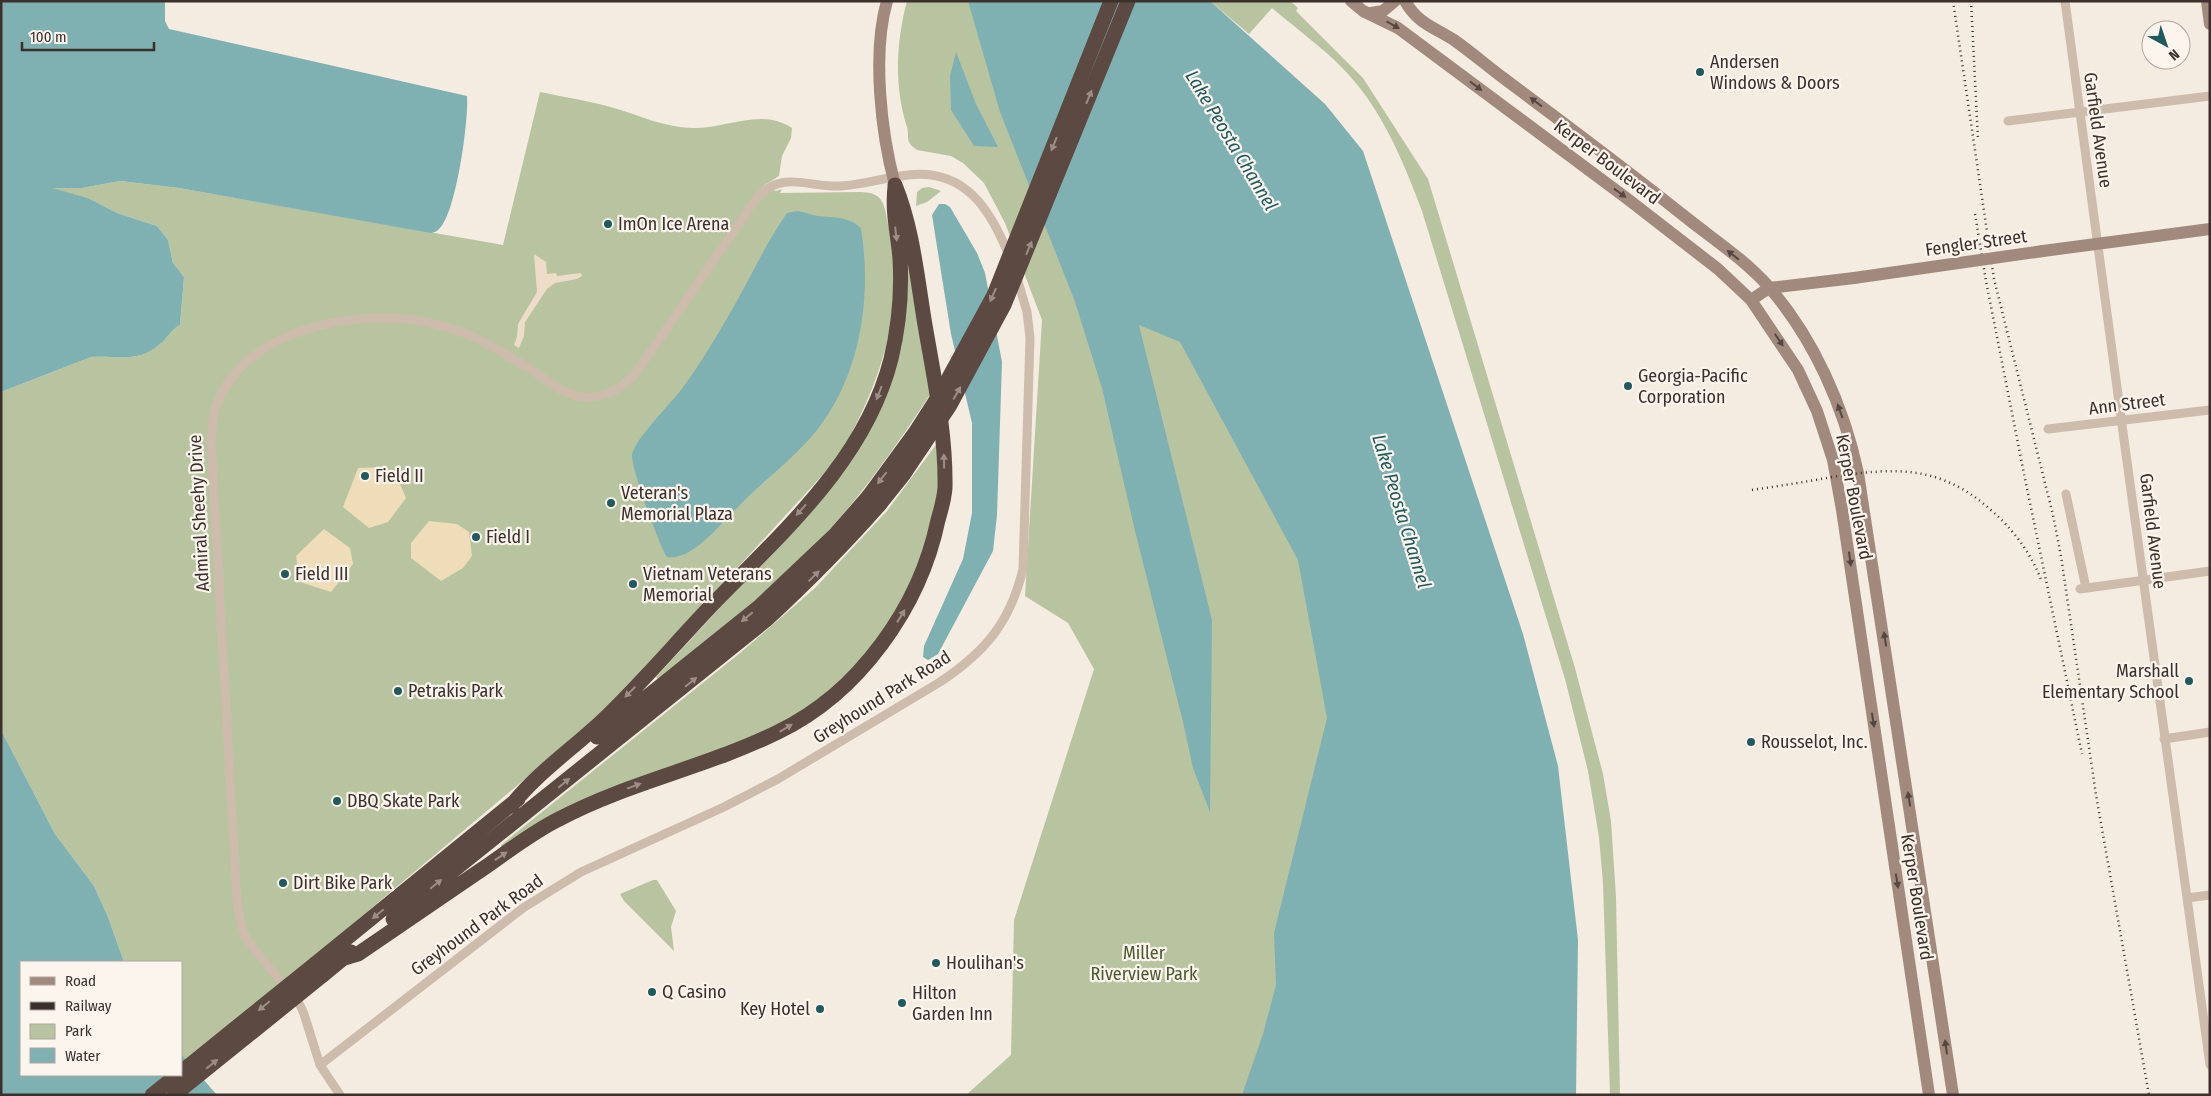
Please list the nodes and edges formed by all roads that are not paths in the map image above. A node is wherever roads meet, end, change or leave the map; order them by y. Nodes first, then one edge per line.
1 (887, 1) edge
2 (1111, 1) edge
3 (1128, 1) edge
4 (1351, 1) edge
5 (1395, 1) edge
6 (1405, 1) edge
7 (2065, 1) edge
8 (2207, 1) edge
9 (1371, 13) junction
10 (2210, 24) edge
11 (2210, 96) edge
12 (2080, 112) junction
13 (2008, 121) dead end
14 (894, 182) junction
15 (2210, 229) edge
16 (2097, 245) junction
17 (1769, 288) junction
18 (1751, 300) junction
19 (2210, 410) edge
20 (2123, 421) junction
21 (2048, 429) dead end
22 (2066, 494) dead end
23 (874, 501) junction
24 (2210, 571) edge
25 (2143, 580) junction
26 (2210, 732) edge
27 (2164, 739) junction
28 (510, 806) junction
29 (2210, 895) edge
30 (2187, 898) junction
31 (344, 958) junction
32 (319, 970) junction
33 (320, 1065) junction
34 (2210, 1065) edge
35 (182, 1071) edge
36 (176, 1076) edge
37 (152, 1095) edge
38 (174, 1095) edge
39 (340, 1095) edge
40 (1929, 1095) edge
41 (1953, 1095) edge

1 - 14 main road
2 -> 23 highway, bridge
23 -> 3 highway, bridge
4 - 9 main road, Kerper Boulevard
5 - 9 main road
17 -> 6 main road, Kerper Boulevard
7 - 12 street, Garfield Avenue
8 - 10 main road
9 -> 18 main road, Kerper Boulevard
11 - 12 street
12 - 13 street
12 - 16 street, Garfield Avenue
14 -> 28 highway
31 -> 14 highway
14 - 33 street, Greyhound Park Road
14 - 33 street, Admiral Sheehy Drive
15 - 16 main road, Fengler Street
16 - 17 main road, Fengler Street, bridge
16 - 20 street, Garfield Avenue
17 - 18 main road, Fengler Street
41 -> 17 main road, Kerper Boulevard
18 -> 40 main road, Kerper Boulevard
19 - 20 street, Ann Street
20 - 21 street, Ann Street
20 - 25 street, Garfield Avenue
22 - 25 street
23 -> 28 highway
31 -> 23 highway
24 - 25 street
25 - 27 street, Garfield Avenue
26 - 27 street
27 - 30 street, Garfield Avenue
28 -> 32 highway
29 - 30 street
30 - 34 street, Garfield Avenue
31 - 32 highway
32 -> 35 highway, bridge
38 -> 32 highway, bridge
33 - 39 street, Admiral Sheehy Drive
36 - 37 highway

